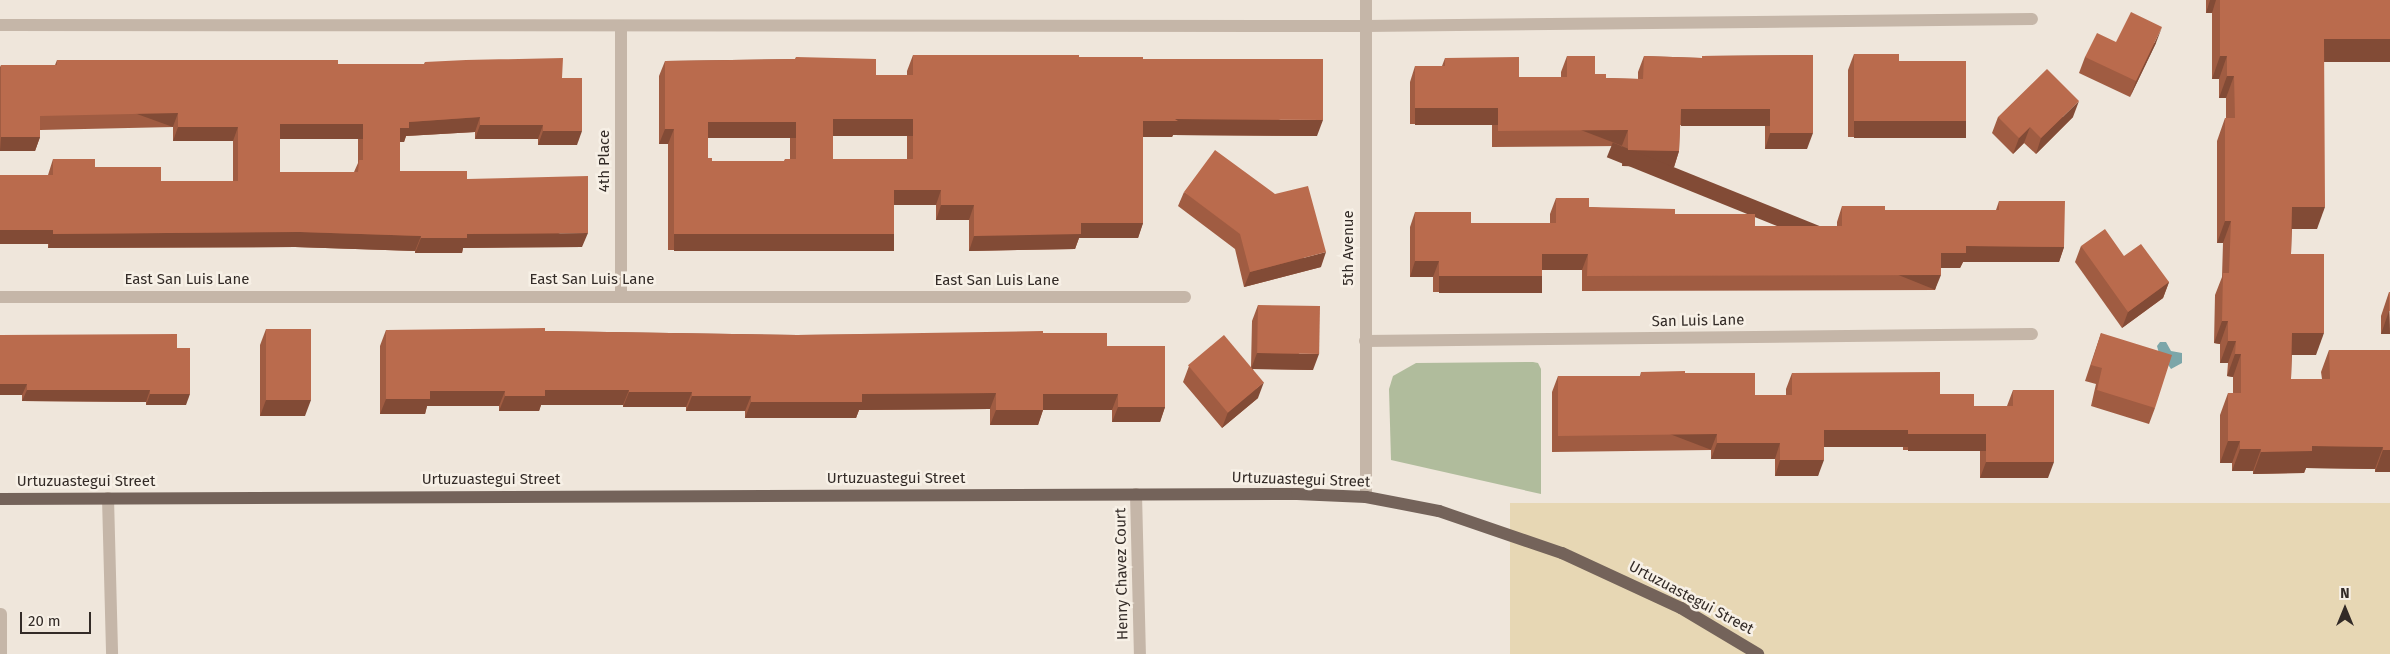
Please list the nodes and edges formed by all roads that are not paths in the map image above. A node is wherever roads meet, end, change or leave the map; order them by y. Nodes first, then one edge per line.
1 (1366, 0) edge
2 (2032, 19) dead end
3 (0, 25) edge
4 (621, 26) junction
5 (1366, 26) junction
6 (621, 296) junction
7 (0, 297) edge
8 (1185, 297) dead end
9 (2032, 334) dead end
10 (1365, 341) junction
11 (1136, 494) junction
12 (1366, 497) junction
13 (108, 498) junction
14 (0, 499) edge
15 (1, 614) edge
16 (1, 654) edge
17 (112, 654) edge
18 (1140, 654) edge
19 (1758, 654) edge

1 - 5 street, 5th Avenue
2 - 5 street
3 - 4 street
4 - 5 street
4 - 6 street, 4th Place
5 - 10 street, 5th Avenue
6 - 7 street, East San Luis Lane
6 - 8 street, East San Luis Lane
9 - 10 street, San Luis Lane
10 - 12 street, 5th Avenue
11 - 12 main road, Urtuzuastegui Street
11 - 13 main road, Urtuzuastegui Street
11 - 18 street, Henry Chavez Court
12 - 19 main road, Urtuzuastegui Street
13 - 14 main road, Urtuzuastegui Street
13 - 17 street
15 - 16 street

